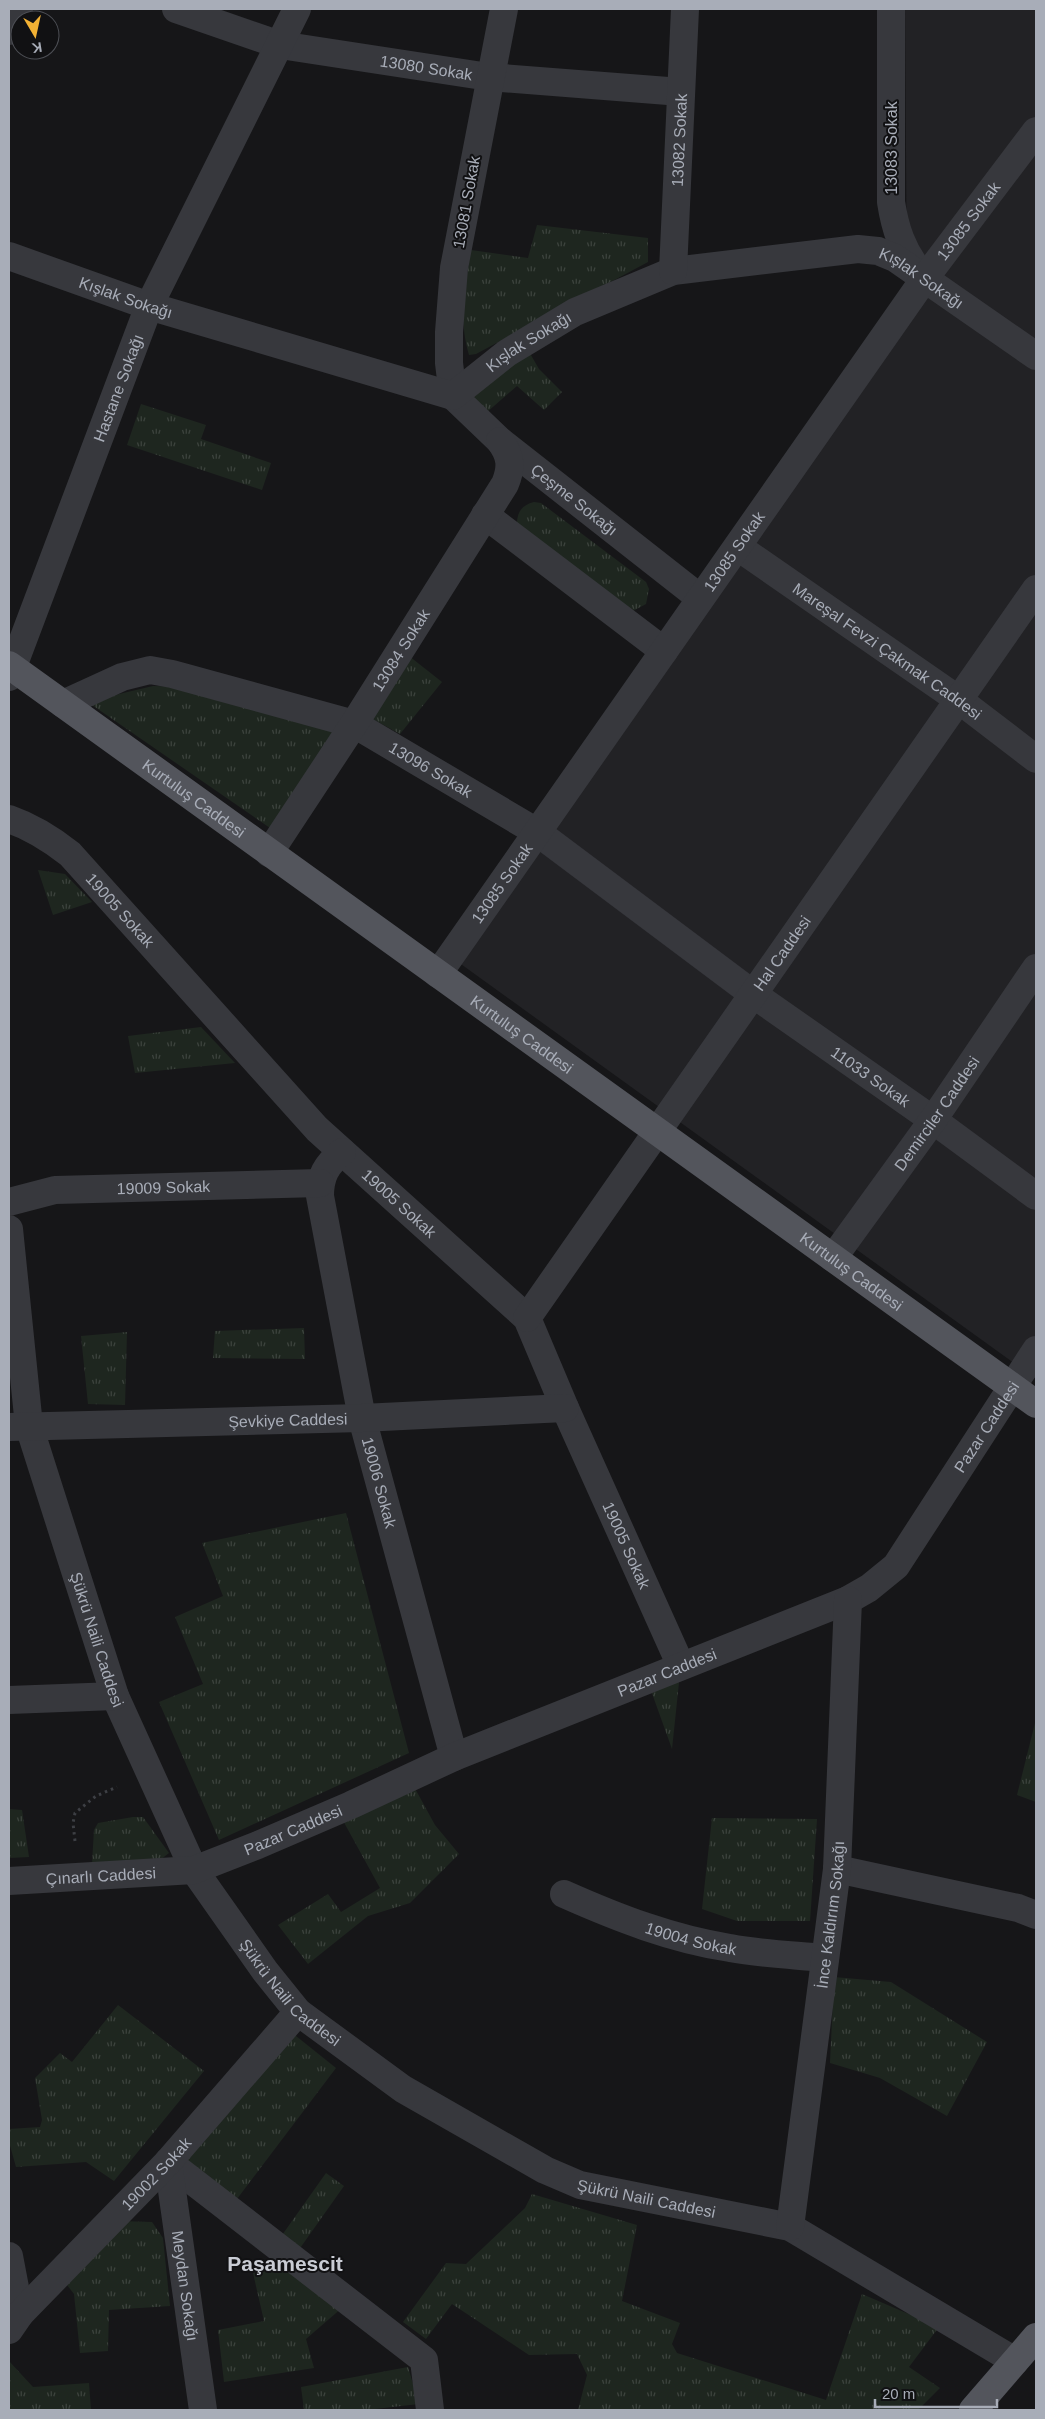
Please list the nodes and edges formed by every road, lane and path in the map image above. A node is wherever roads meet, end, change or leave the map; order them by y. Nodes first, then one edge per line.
1 (19, 9) edge
2 (176, 9) edge
3 (297, 9) edge
4 (504, 9) edge
5 (685, 9) edge
6 (891, 9) edge
7 (9, 31) edge
8 (280, 45) junction
9 (489, 77) junction
10 (681, 92) junction
11 (1036, 131) edge
12 (9, 256) edge
13 (673, 271) junction
14 (925, 278) junction
15 (149, 306) junction
16 (1036, 356) edge
17 (453, 396) junction
18 (500, 441) junction
19 (485, 515) junction
20 (738, 547) junction
21 (1036, 589) edge
22 (700, 598) junction
23 (664, 651) junction
24 (10, 670) edge
25 (958, 700) junction
26 (62, 704) junction
27 (354, 724) junction
28 (1036, 759) edge
29 (9, 819) edge
30 (538, 832) junction
31 (269, 853) junction
32 (1036, 968) edge
33 (438, 974) junction
34 (753, 994) junction
35 (933, 1120) junction
36 (657, 1132) junction
37 (342, 1152) junction
38 (320, 1183) junction
39 (1036, 1196) edge
40 (9, 1202) edge
41 (9, 1229) edge
42 (833, 1258) junction
43 (527, 1318) junction
44 (1036, 1350) edge
45 (1011, 1386) junction
46 (1036, 1404) edge
47 (565, 1408) junction
48 (362, 1418) junction
49 (19, 1426) edge
50 (848, 1600) junction
51 (681, 1666) junction
52 (115, 1696) junction
53 (9, 1700) edge
54 (454, 1757) junction
55 (150, 1772) junction
56 (837, 1869) junction
57 (194, 1870) junction
58 (80, 1876) junction
59 (9, 1881) edge
60 (564, 1894) dead end
61 (1036, 1915) edge
62 (825, 1958) junction
63 (298, 2012) junction
64 (168, 2162) junction
65 (790, 2227) junction
66 (9, 2256) edge
67 (14, 2322) edge
68 (1036, 2337) edge
69 (1015, 2361) junction
70 (203, 2410) edge
71 (430, 2410) edge
72 (972, 2410) edge

1 - 7 street
2 - 8 street, 13080 Sokak
3 - 8 street, Hastane Sokağı
4 - 9 street, 13081 Sokak
5 - 10 street, 13082 Sokak
6 - 14 street, 13083 Sokak
8 - 9 street, 13080 Sokak
8 - 15 street, Hastane Sokağı
9 - 10 street, 13080 Sokak
9 - 17 street, 13081 Sokak
10 - 13 street, 13082 Sokak
11 - 14 street, 13085 Sokak
12 - 15 street, Kışlak Sokağı
13 - 14 street, Kışlak Sokağı
13 - 17 street, Kışlak Sokağı
14 - 16 street, Kışlak Sokağı
14 - 20 street, 13085 Sokak
15 - 17 street, Kışlak Sokağı
15 - 24 street, Hastane Sokağı
17 - 18 street, Çeşme Sokağı
18 - 19 street, 13084 Sokak
18 - 22 street, Çeşme Sokağı
19 - 23 street
19 - 27 street, 13084 Sokak
20 - 22 street, 13085 Sokak
20 - 25 street, Mareşal Fevzi Çakmak Caddesi
21 - 25 street, Hal Caddesi
22 - 23 street, 13085 Sokak
23 - 30 street, 13085 Sokak
24 - 26 main road, Kurtuluş Caddesi
25 - 28 street, Mareşal Fevzi Çakmak Caddesi
25 - 34 street, Hal Caddesi
26 - 27 street, 13096 Sokak
26 - 31 main road, Kurtuluş Caddesi
27 - 30 street, 13096 Sokak
27 - 31 street, 13084 Sokak
29 - 37 street, 19005 Sokak
30 - 33 street, 13085 Sokak
30 - 34 street, 13096 Sokak
31 - 33 main road, Kurtuluş Caddesi
32 - 35 street, Demirciler Caddesi
33 - 36 main road, Kurtuluş Caddesi
34 - 35 street, 11033 Sokak
34 - 36 street, Hal Caddesi
35 - 39 street, 11033 Sokak
35 - 42 street, Demirciler Caddesi
36 - 42 main road, Kurtuluş Caddesi
36 - 43 street, Hal Caddesi
37 - 38 street
37 - 43 street, 19005 Sokak
38 - 40 street, 19009 Sokak
38 - 48 street, 19006 Sokak
41 - 49 street, Şükrü Naili Caddesi
42 - 45 main road, Kurtuluş Caddesi
43 - 47 street, 19005 Sokak
44 - 45 street, Pazar Caddesi
45 - 46 main road, Kurtuluş Caddesi
45 - 50 street, Pazar Caddesi
47 - 48 street, Şevkiye Caddesi
47 - 51 street, 19005 Sokak
48 - 49 street, Şevkiye Caddesi
48 - 54 street, 19006 Sokak
49 - 52 street, Şükrü Naili Caddesi
50 - 51 street, Pazar Caddesi
50 - 56 street, İnce Kaldırım Sokağı
51 - 54 street, Pazar Caddesi
52 - 53 street
52 - 55 street, Şükrü Naili Caddesi
54 - 57 street, Pazar Caddesi
55 - 57 street, Şükrü Naili Caddesi
55 - 58 path
56 - 61 street
56 - 62 street, İnce Kaldırım Sokağı
57 - 58 street, Çınarlı Caddesi
57 - 63 street, Şükrü Naili Caddesi
58 - 59 street, Çınarlı Caddesi
60 - 62 street, 19004 Sokak
62 - 65 street, İnce Kaldırım Sokağı
63 - 64 street, 19002 Sokak
63 - 65 street, Şükrü Naili Caddesi
64 - 67 street, 19002 Sokak
64 - 70 street, Meydan Sokağı
64 - 71 street
65 - 69 street, Şükrü Naili Caddesi
66 - 67 street
68 - 69 main road
69 - 72 main road

